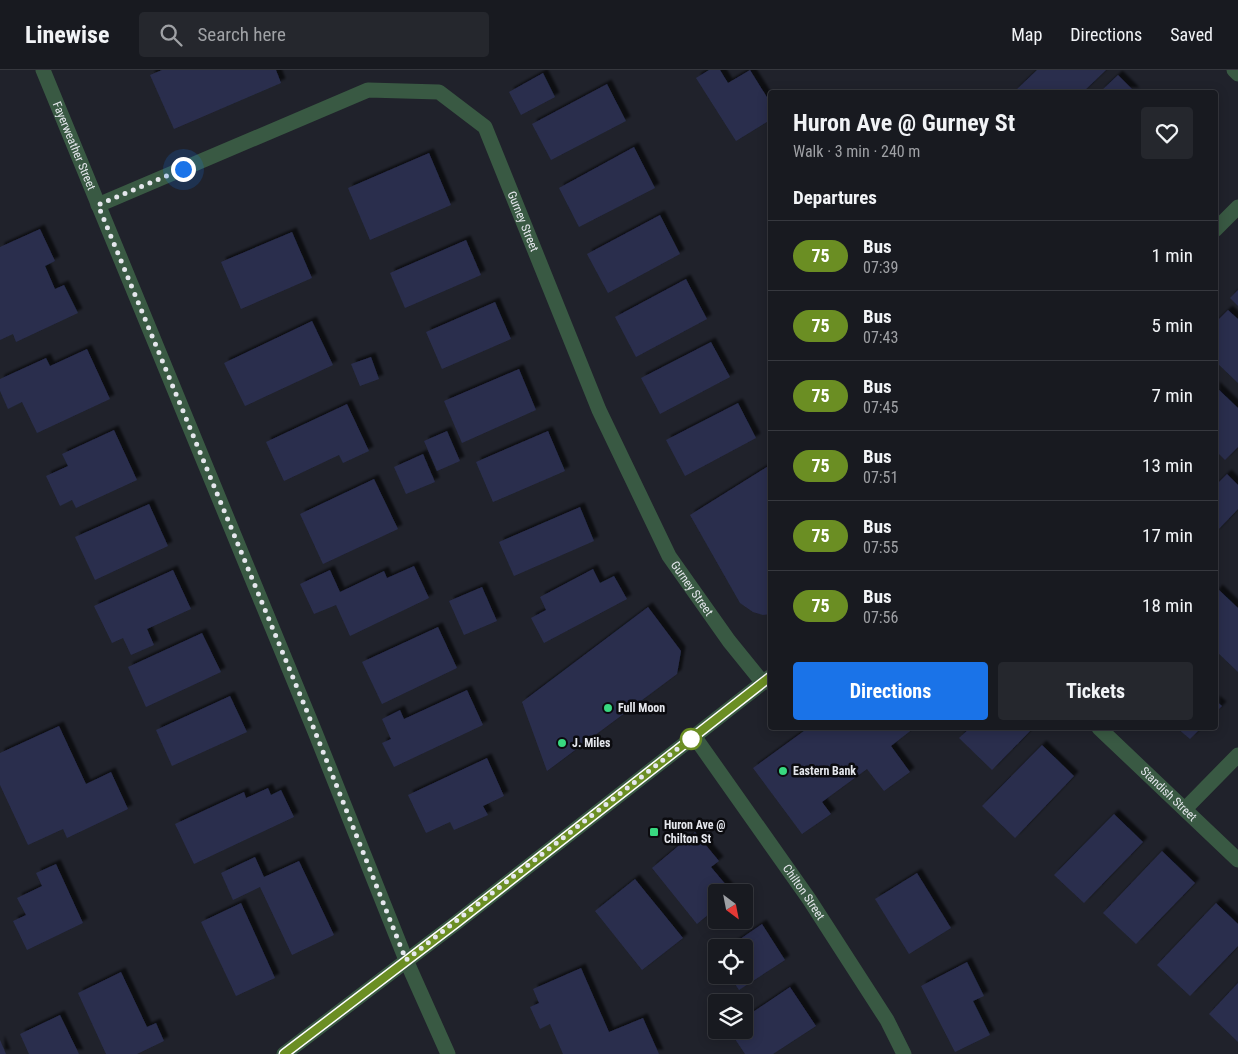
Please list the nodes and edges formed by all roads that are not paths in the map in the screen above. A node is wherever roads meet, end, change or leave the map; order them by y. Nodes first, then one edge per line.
1 (43, 70) edge
2 (1234, 70) edge
3 (1238, 74) edge
4 (98, 205) junction
5 (1238, 207) edge
6 (1218, 227) edge
7 (766, 680) edge
8 (1101, 730) edge
9 (694, 736) junction
10 (1238, 755) edge
11 (1185, 809) junction
12 (1238, 860) edge
13 (406, 960) junction
14 (284, 1054) edge
15 (448, 1054) edge
16 (904, 1054) edge

1 - 4 street, Fayerweather Street
2 - 3 street
4 - 7 street, Gurney Street
4 - 13 street, Fayerweather Street
5 - 6 street
7 - 9 street
8 - 11 street, Standish Street
9 - 13 street
9 - 16 street, Chilton Street
10 - 11 street
11 - 12 street, Standish Street
13 - 14 street
13 - 15 street, Fayerweather Street

